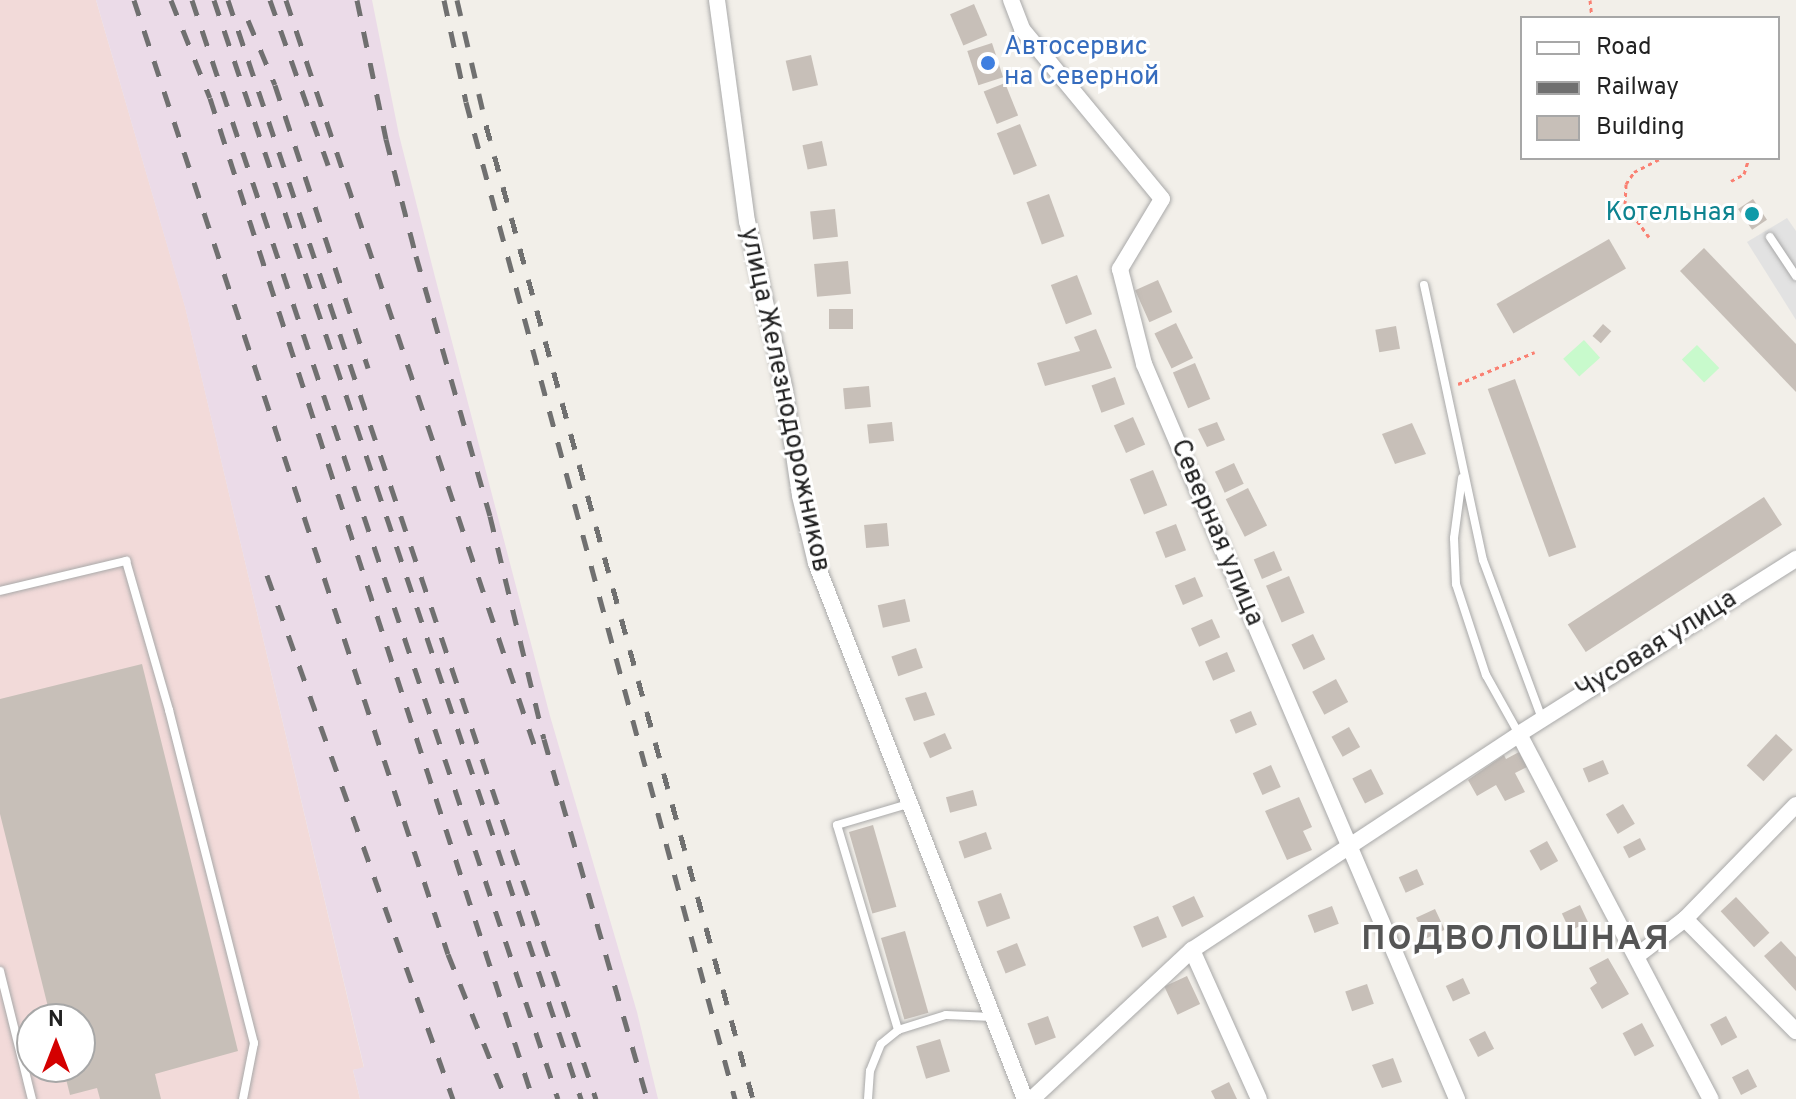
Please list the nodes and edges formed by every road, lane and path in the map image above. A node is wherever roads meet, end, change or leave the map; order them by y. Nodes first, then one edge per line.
1 (717, 0) edge
2 (1011, 0) edge
3 (1657, 160) edge
4 (1748, 160) edge
5 (1731, 181) dead end
6 (1649, 237) dead end
7 (1770, 237) dead end
8 (1796, 276) edge
9 (1424, 285) dead end
10 (1535, 352) dead end
11 (1446, 389) junction
12 (1463, 473) junction
13 (1796, 559) edge
14 (0, 591) edge
15 (1542, 719) junction
16 (1519, 734) junction
17 (908, 804) junction
18 (1796, 805) edge
19 (1351, 847) junction
20 (1685, 919) junction
21 (1192, 950) junction
22 (1638, 955) junction
23 (0, 971) edge
24 (993, 1017) junction
25 (898, 1030) junction
26 (1796, 1031) edge
27 (32, 1099) edge
28 (243, 1099) edge
29 (868, 1099) edge
30 (1025, 1099) edge
31 (1032, 1099) edge
32 (1259, 1099) edge
33 (1457, 1099) edge
34 (1711, 1099) edge

1 - 17 street, улица Железнодорожников
2 - 19 street, Северная улица
3 - 6 path
4 - 5 path
7 - 8 lane
9 - 11 lane
10 - 11 path
11 - 12 lane
12 - 15 lane
12 - 16 lane
13 - 15 street, Чусовая улица
14 - 28 lane
15 - 16 street, Чусовая улица
16 - 19 street, Чусовая улица
16 - 22 street
17 - 24 street, улица Железнодорожников
17 - 25 lane
18 - 20 street
19 - 21 street, Чусовая улица
19 - 33 street, Северная улица
20 - 22 street
20 - 26 street
21 - 31 street, Чусовая улица
21 - 32 street
22 - 34 street
23 - 27 lane
24 - 25 lane
24 - 30 street, улица Железнодорожников
25 - 29 lane

